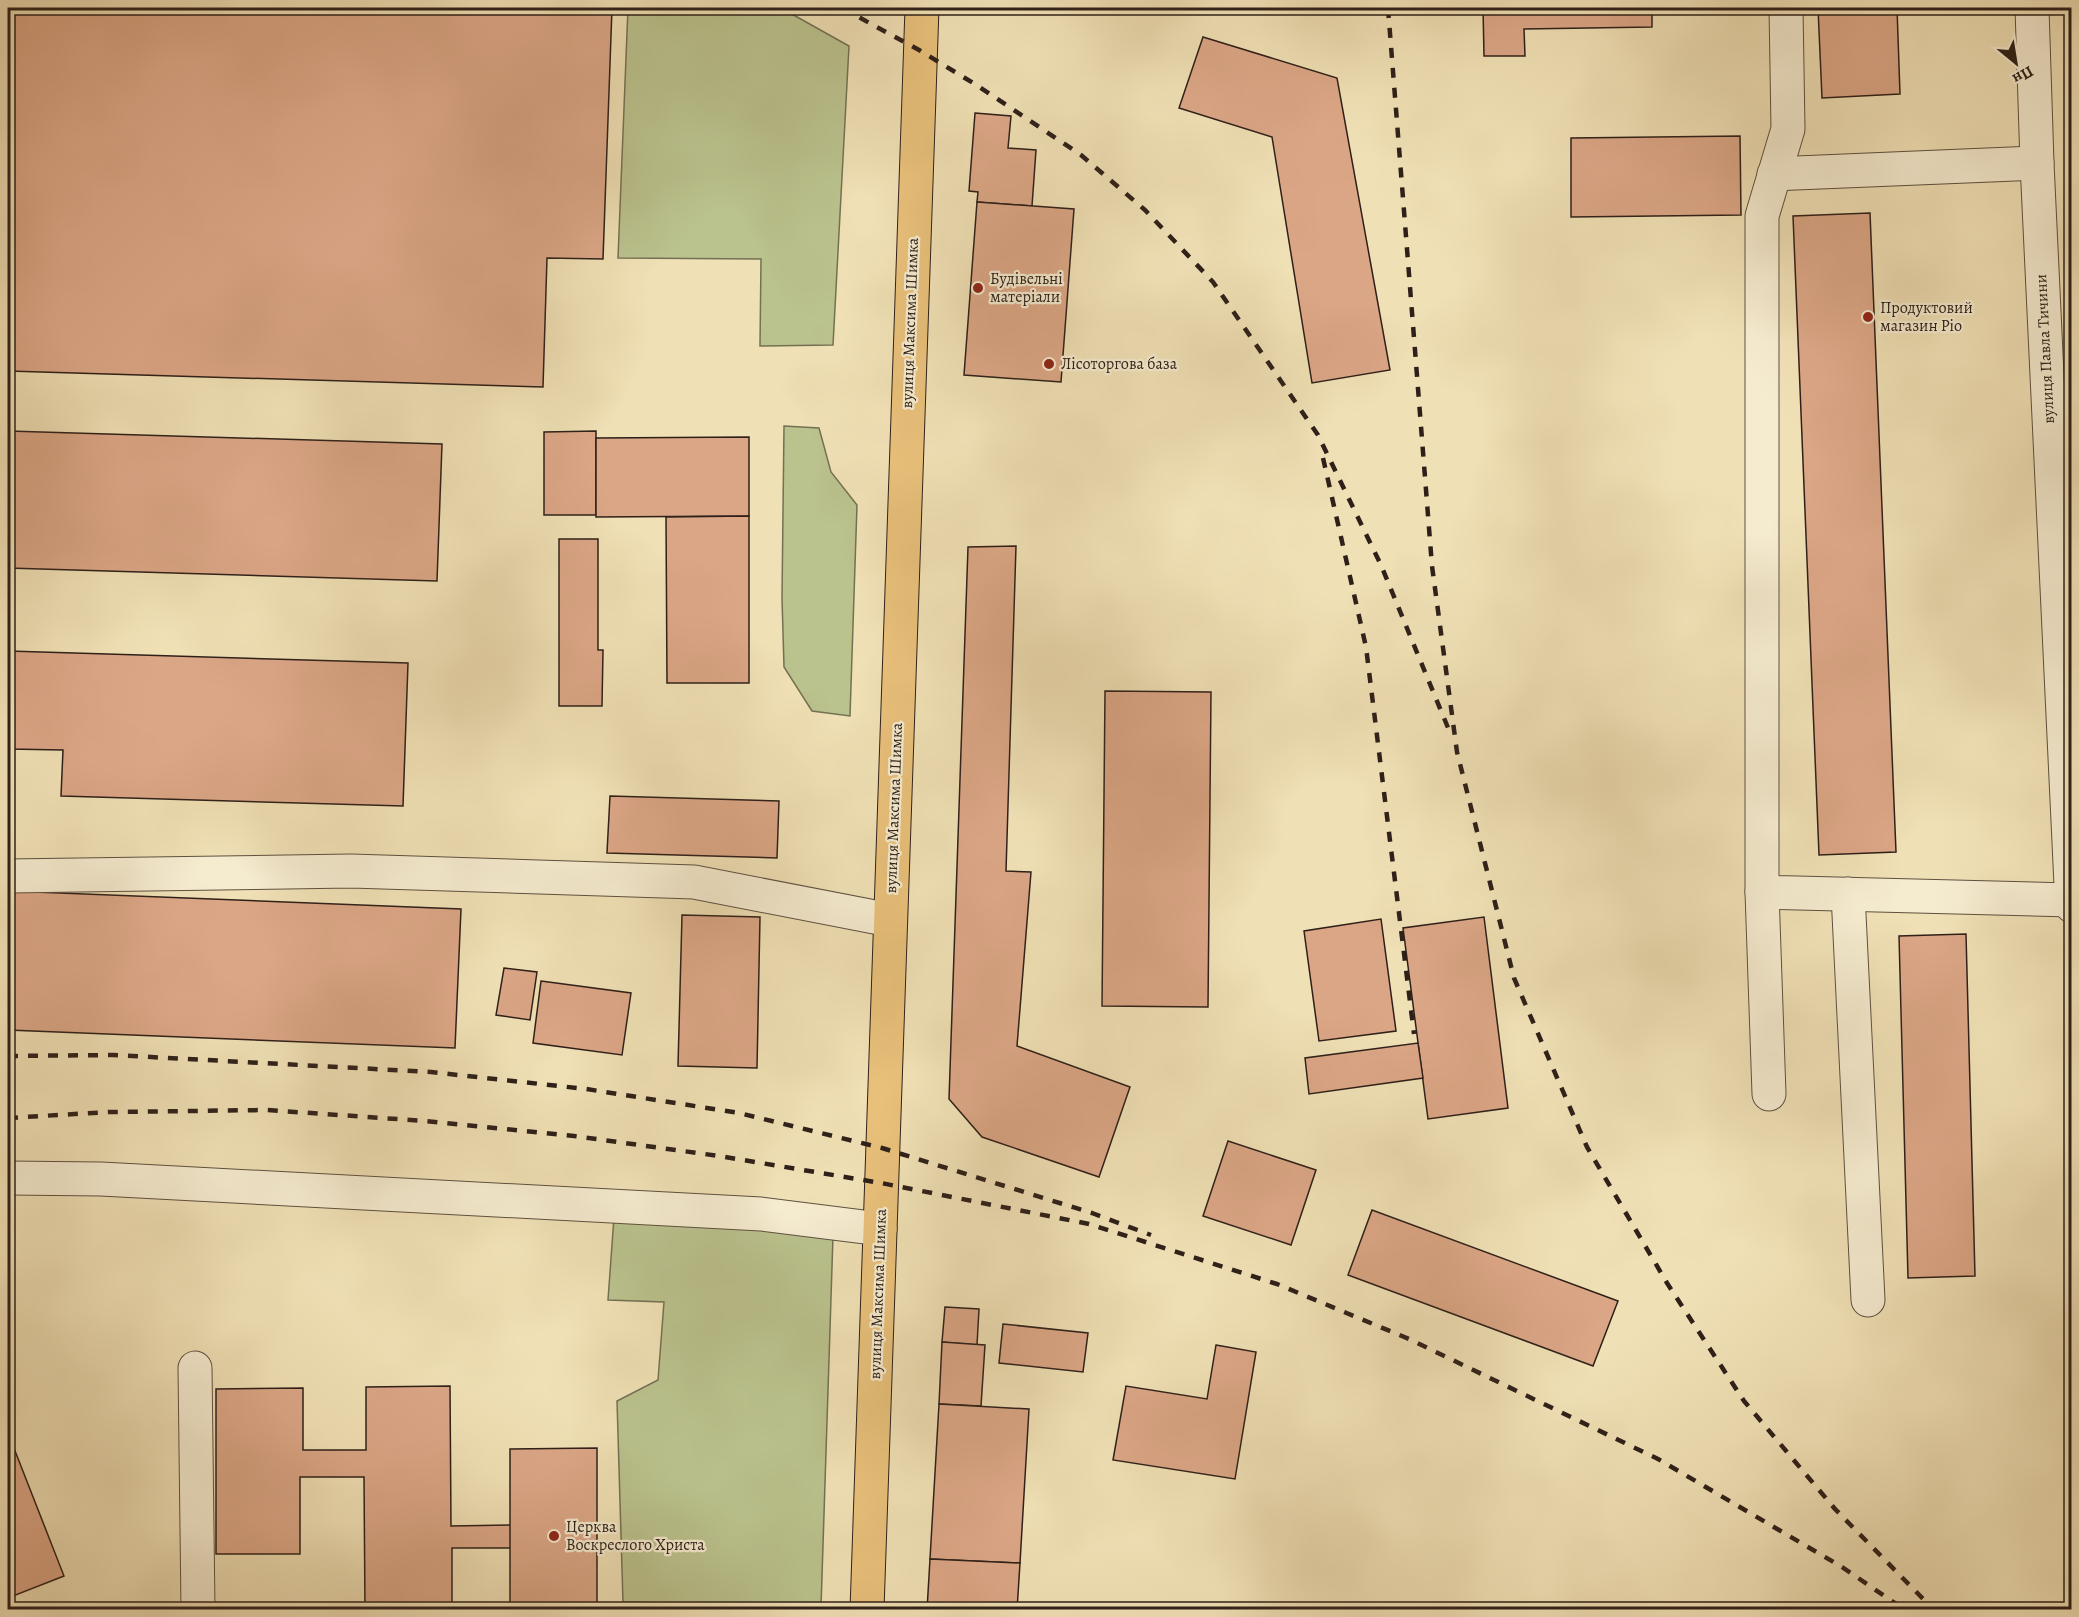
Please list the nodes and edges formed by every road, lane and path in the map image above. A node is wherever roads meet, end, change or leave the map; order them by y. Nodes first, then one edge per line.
1 (922, 8) edge
2 (1786, 8) edge
3 (2032, 8) edge
4 (2037, 163) junction
5 (1774, 174) junction
6 (2066, 713) edge
7 (8, 876) edge
8 (1762, 892) junction
9 (1848, 894) junction
10 (2071, 900) edge
11 (2072, 906) edge
12 (890, 920) junction
13 (1769, 1094) dead end
14 (8, 1178) edge
15 (880, 1229) junction
16 (1868, 1300) dead end
17 (195, 1368) dead end
18 (198, 1610) edge
19 (867, 1610) edge

1 - 12 main road, вулиця Максима Шимка
2 - 5 street
3 - 4 street, вулиця Павла Тичини
4 - 5 street
4 - 6 street, вулиця Павла Тичини
5 - 8 street
6 - 10 street, вулиця Павла Тичини
7 - 12 street
8 - 9 street
8 - 13 street
9 - 10 street
9 - 16 street
10 - 11 street, вулиця Павла Тичини
12 - 15 main road, вулиця Максима Шимка
14 - 15 street
15 - 19 main road, вулиця Максима Шимка
17 - 18 street

